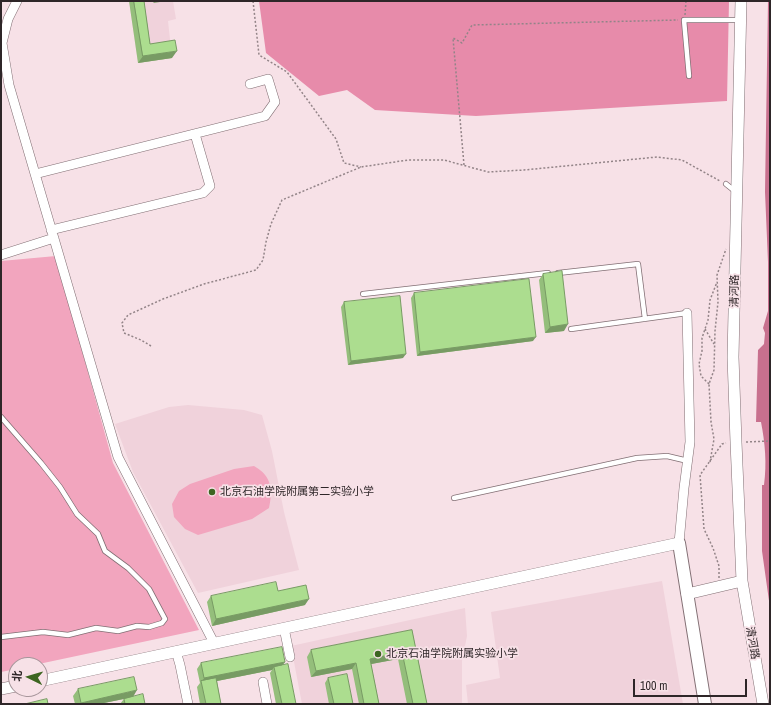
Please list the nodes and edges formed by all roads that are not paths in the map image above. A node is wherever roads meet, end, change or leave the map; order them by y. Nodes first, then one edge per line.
1 (17, 1) edge
2 (741, 1) edge
3 (741, 20) junction
4 (689, 76) dead end
5 (250, 84) dead end
6 (195, 134) junction
7 (35, 174) junction
8 (726, 184) road end
9 (738, 192) junction
10 (52, 234) junction
11 (1, 255) edge
12 (363, 294) dead end
13 (687, 313) joint
14 (645, 320) junction
15 (571, 330) dead end
16 (1, 417) edge
17 (688, 461) junction
18 (454, 498) dead end
19 (680, 543) junction
20 (742, 582) junction
21 (687, 594) junction
22 (284, 628) junction
23 (1, 637) edge
24 (214, 643) junction
25 (176, 651) junction
26 (290, 657) dead end
27 (48, 679) edge
28 (263, 682) dead end
29 (188, 704) edge
30 (267, 704) edge
31 (705, 704) edge
32 (763, 704) edge

1 - 7 street
2 - 3 street, 清河路
3 - 4 lane
3 - 9 street, 清河路
5 - 6 street
6 - 7 street
6 - 10 street
7 - 10 street
8 - 9 lane
9 - 20 street, 清河路
10 - 11 street
10 - 24 street
12 - 14 lane
13 - 14 lane
13 - 17 street
14 - 15 lane
16 - 23 lane
17 - 18 lane
17 - 19 street
19 - 21 main road
19 - 22 street
20 - 21 street
20 - 32 street, 清河路
21 - 31 main road
22 - 24 street
22 - 26 street
24 - 25 street
25 - 27 street
25 - 29 street
28 - 30 street

